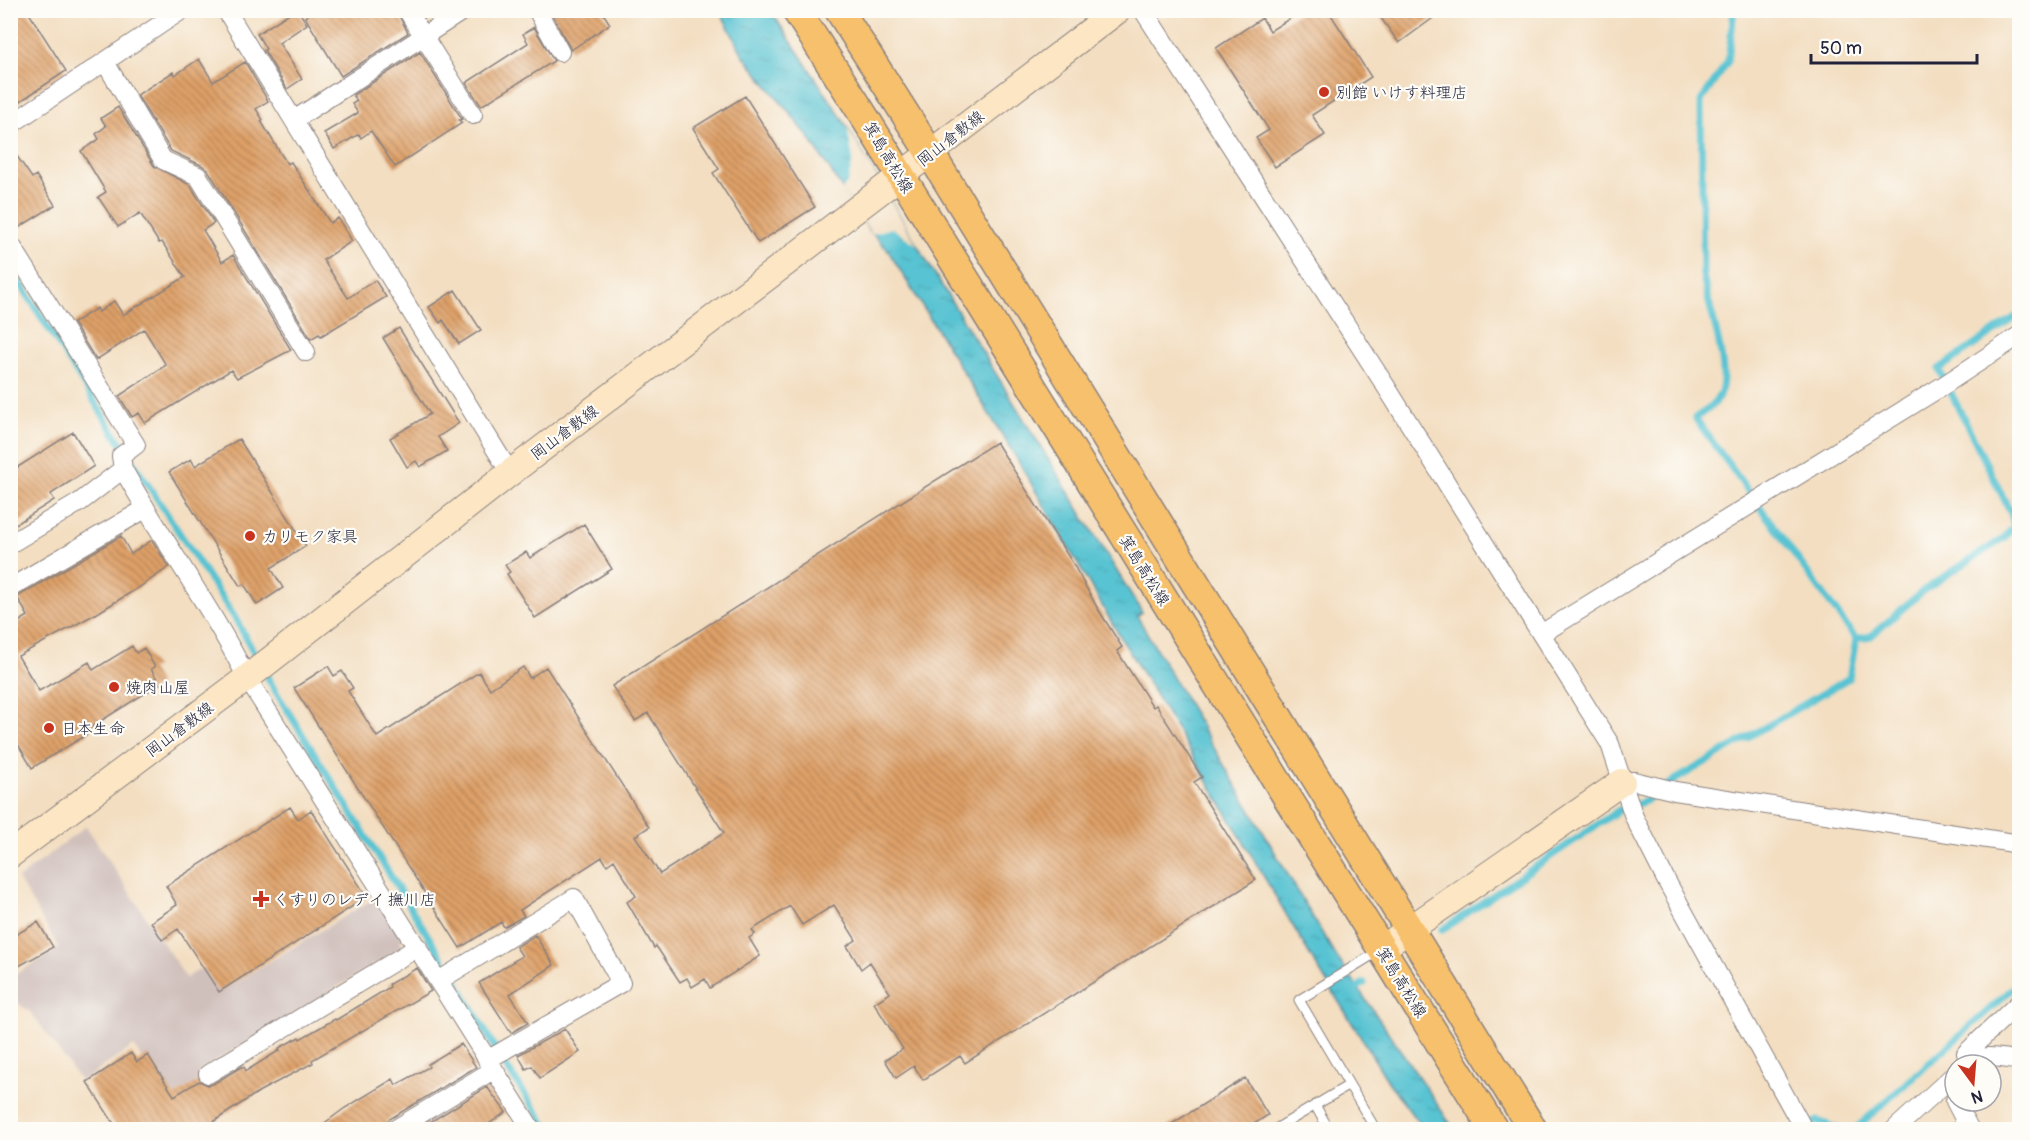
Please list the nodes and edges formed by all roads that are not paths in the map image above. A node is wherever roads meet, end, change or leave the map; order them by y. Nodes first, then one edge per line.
1 (182, 10) edge
2 (226, 10) edge
3 (407, 10) edge
4 (464, 10) edge
5 (537, 10) edge
6 (796, 10) edge
7 (838, 10) edge
8 (1118, 10) edge
9 (1143, 10) edge
10 (423, 37) junction
11 (560, 52) dead end
12 (105, 62) junction
13 (472, 115) dead end
14 (294, 120) junction
15 (10, 125) edge
16 (930, 153) junction
17 (892, 183) junction
18 (10, 243) edge
19 (2019, 335) edge
20 (306, 352) dead end
21 (126, 457) junction
22 (510, 473) junction
23 (145, 509) junction
24 (10, 544) edge
25 (10, 588) edge
26 (1541, 634) junction
27 (255, 671) junction
28 (1624, 789) junction
29 (2019, 844) edge
30 (10, 855) edge
31 (1410, 931) junction
32 (418, 947) junction
33 (1382, 950) junction
34 (446, 976) junction
35 (2019, 1002) edge
36 (1966, 1053) edge
37 (2003, 1058) edge
38 (494, 1060) junction
39 (2019, 1061) edge
40 (208, 1074) dead end
41 (1943, 1084) edge
42 (1349, 1085) junction
43 (1315, 1105) junction
44 (1961, 1113) edge
45 (1801, 1125) edge
46 (394, 1130) edge
47 (532, 1130) edge
48 (1274, 1130) edge
49 (1329, 1130) edge
50 (1376, 1130) edge
51 (1494, 1130) edge
52 (1533, 1130) edge
53 (1894, 1130) edge
54 (1970, 1130) edge

1 - 12 street
2 - 14 street
3 - 10 street
4 - 10 street
5 - 11 street
6 - 17 main road, 箕島高松線
7 - 16 main road, 箕島高松線
8 - 16 main road, 岡山倉敷線
9 - 26 street
10 - 13 street
10 - 14 street
12 - 15 street
12 - 20 street
14 - 22 street
16 - 17 main road, 岡山倉敷線
16 - 31 main road, 箕島高松線
17 - 22 main road, 岡山倉敷線
17 - 33 main road, 箕島高松線
18 - 21 street
19 - 26 street
21 - 23 street
21 - 24 street
22 - 27 main road, 岡山倉敷線
23 - 25 street
23 - 27 street
26 - 28 street
27 - 30 main road, 岡山倉敷線
27 - 32 street
28 - 29 street
28 - 31 main road
28 - 45 street
31 - 33 main road
31 - 52 main road, 箕島高松線
32 - 34 street
32 - 40 street
33 - 42 lane
33 - 51 main road, 箕島高松線
34 - 38 street
34 - 38 street
35 - 36 street
37 - 39 street
38 - 46 street
38 - 47 street
41 - 53 street
42 - 43 lane
42 - 50 lane
43 - 48 lane
43 - 49 lane
44 - 54 street

